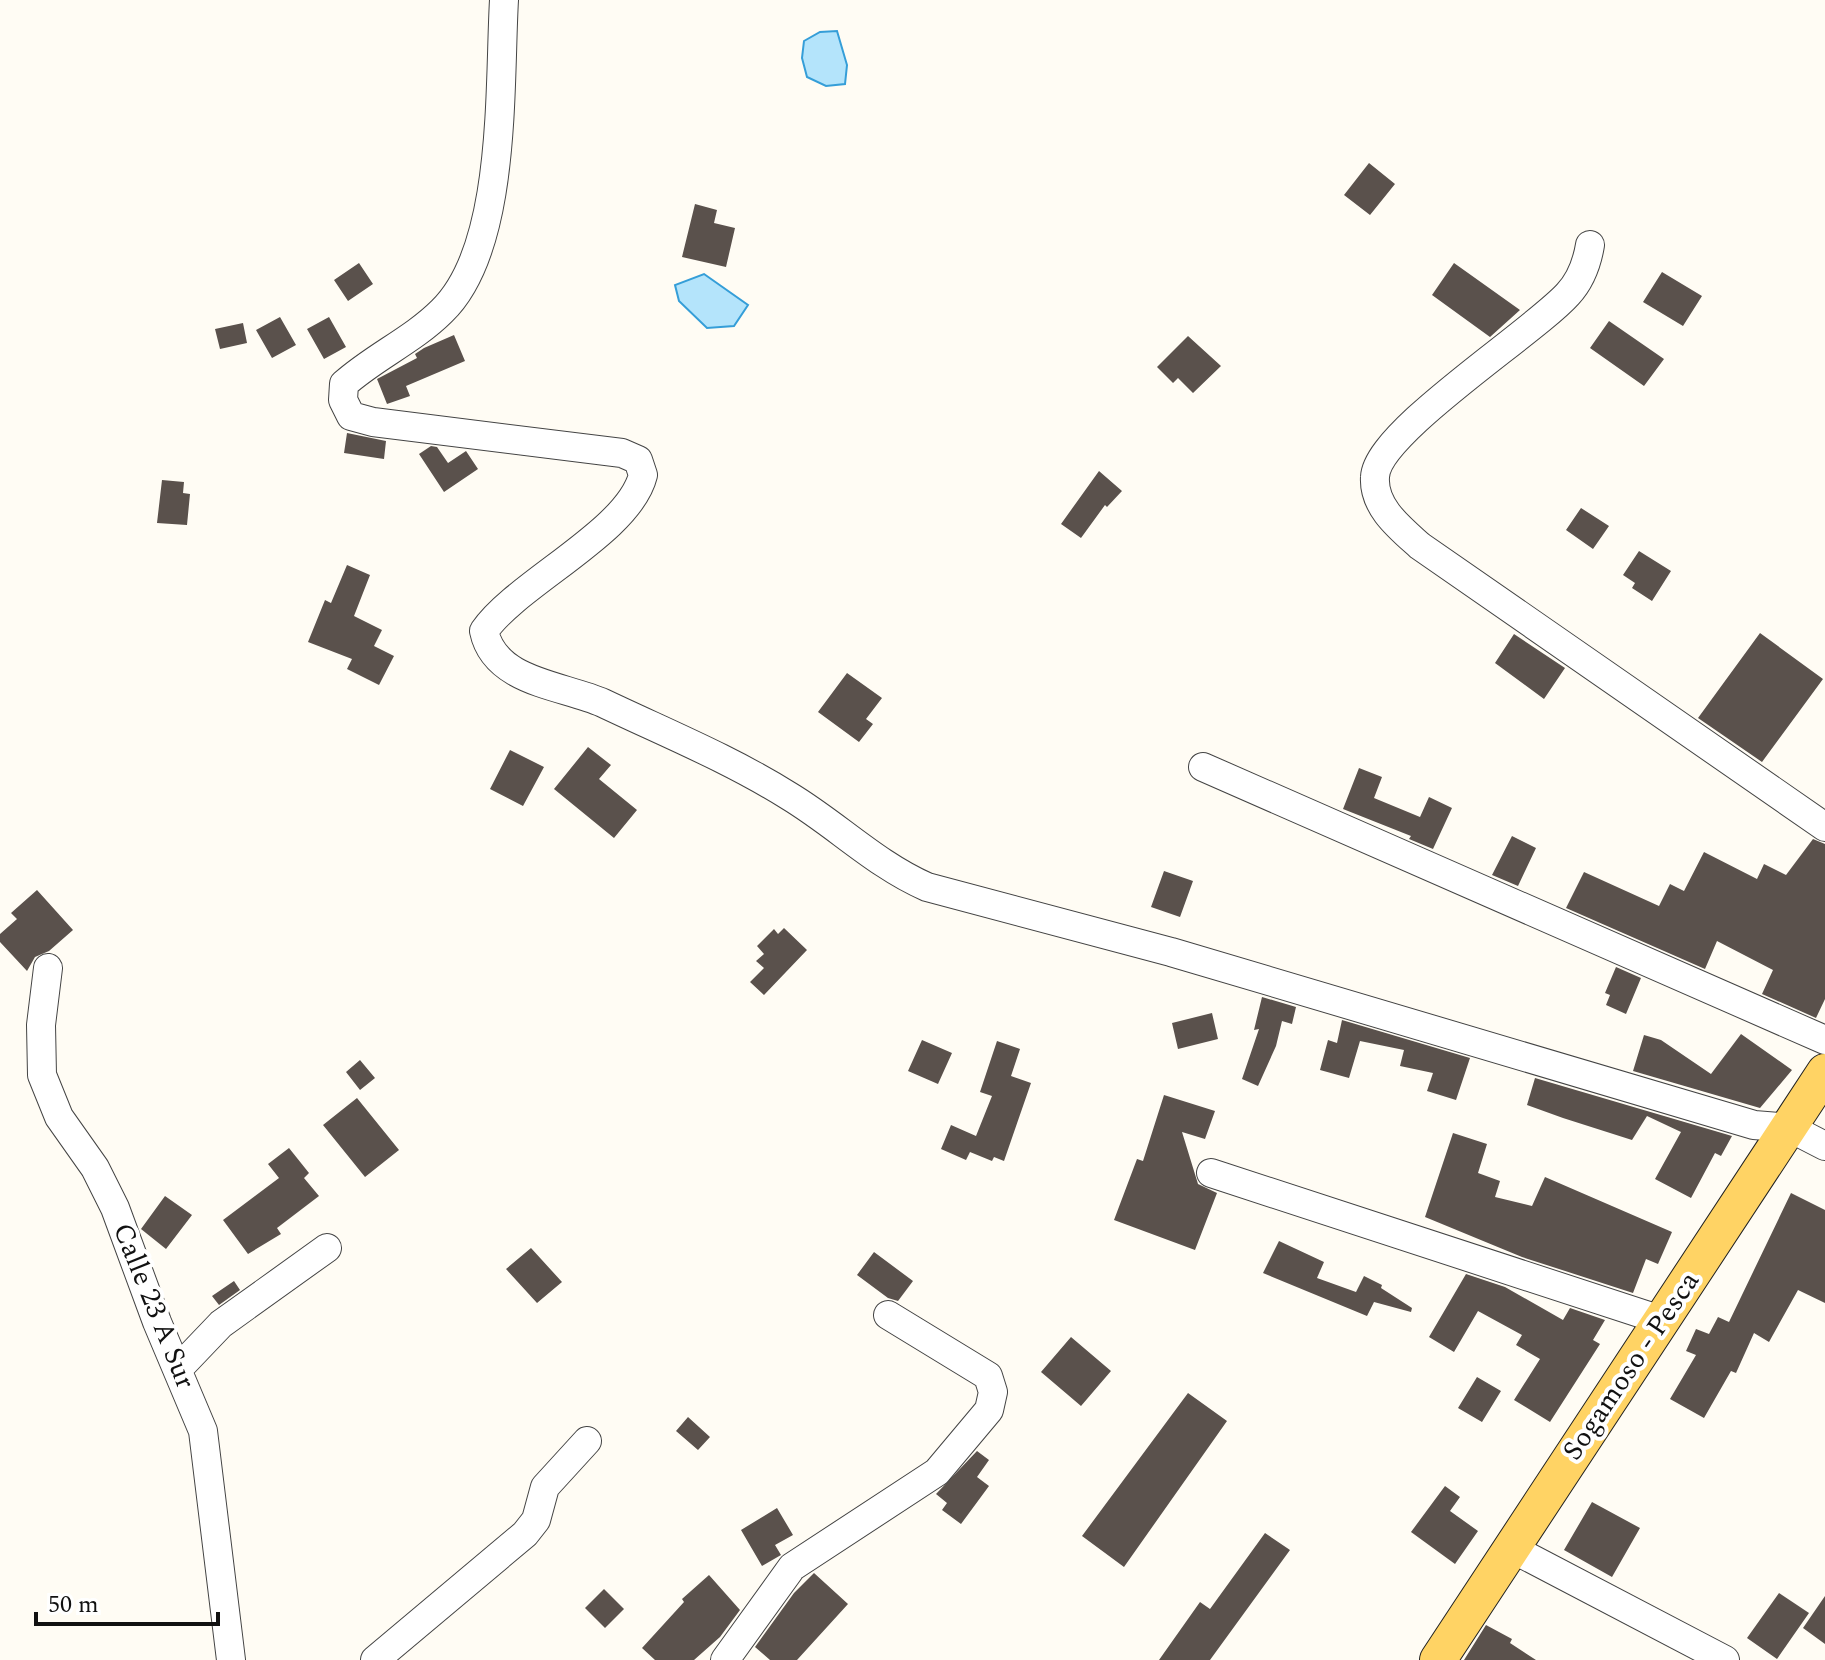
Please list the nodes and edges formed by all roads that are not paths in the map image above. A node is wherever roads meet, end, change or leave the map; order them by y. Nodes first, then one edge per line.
1 (504, 0) edge
2 (1590, 245) dead end
3 (1203, 767) dead end
4 (1825, 827) edge
5 (48, 968) dead end
6 (1825, 1040) edge
7 (1825, 1072) edge
8 (1790, 1128) junction
9 (1825, 1146) edge
10 (1211, 1173) dead end
11 (327, 1248) dead end
12 (888, 1315) dead end
13 (1661, 1320) junction
14 (178, 1369) junction
15 (587, 1441) dead end
16 (1511, 1548) junction
17 (231, 1660) edge
18 (375, 1660) edge
19 (725, 1660) edge
20 (1438, 1660) edge
21 (1725, 1660) edge

1 - 8 street
2 - 4 street
3 - 6 street
5 - 14 street, Calle 23 A Sur
7 - 8 main road, Sogamoso - Pesca
8 - 9 street
8 - 13 main road, Sogamoso - Pesca
10 - 13 street
11 - 14 street
12 - 19 street
13 - 16 main road, Sogamoso - Pesca
14 - 17 street, Calle 23 A Sur
15 - 18 street
16 - 20 main road, Sogamoso - Pesca
16 - 21 street

